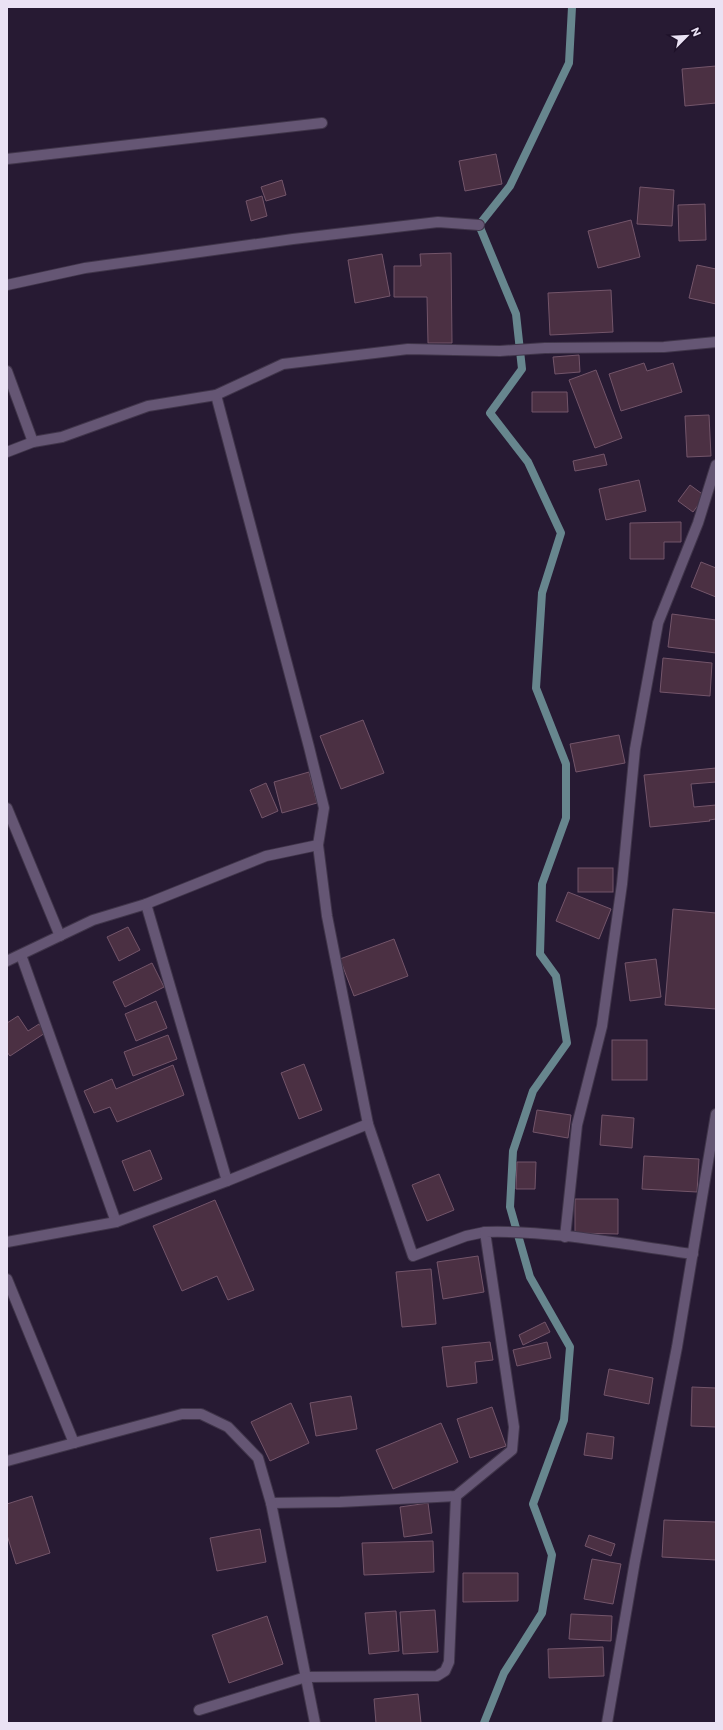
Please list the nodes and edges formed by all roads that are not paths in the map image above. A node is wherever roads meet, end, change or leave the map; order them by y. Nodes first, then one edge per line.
1 (322, 123) dead end
2 (7, 159) edge
3 (479, 225) dead end
4 (7, 285) edge
5 (716, 342) edge
6 (7, 371) edge
7 (216, 395) junction
8 (33, 442) junction
9 (7, 452) edge
10 (716, 465) edge
11 (7, 808) edge
12 (318, 845) junction
13 (146, 904) junction
14 (60, 936) junction
15 (21, 955) junction
16 (7, 960) edge
17 (716, 1114) edge
18 (368, 1124) junction
19 (227, 1181) junction
20 (116, 1222) junction
21 (486, 1232) junction
22 (565, 1237) junction
23 (7, 1242) edge
24 (692, 1254) junction
25 (7, 1279) edge
26 (74, 1443) junction
27 (7, 1461) edge
28 (456, 1496) junction
29 (271, 1503) junction
30 (306, 1677) junction
31 (199, 1710) dead end
32 (315, 1723) edge
33 (607, 1723) edge

1 - 2 street
3 - 4 street
5 - 7 street
6 - 8 street
7 - 8 street
7 - 12 street
8 - 9 street
10 - 22 street
11 - 14 street
12 - 13 street
12 - 18 street
13 - 14 street
13 - 19 street
14 - 15 street
15 - 16 street
15 - 20 street
17 - 24 street
18 - 19 street
18 - 21 street
19 - 20 street
20 - 23 street
21 - 22 street
21 - 28 street
22 - 24 street
24 - 33 street
25 - 26 street
26 - 27 street
26 - 29 street
28 - 29 street
28 - 30 street
29 - 30 street
30 - 31 street
30 - 32 street

